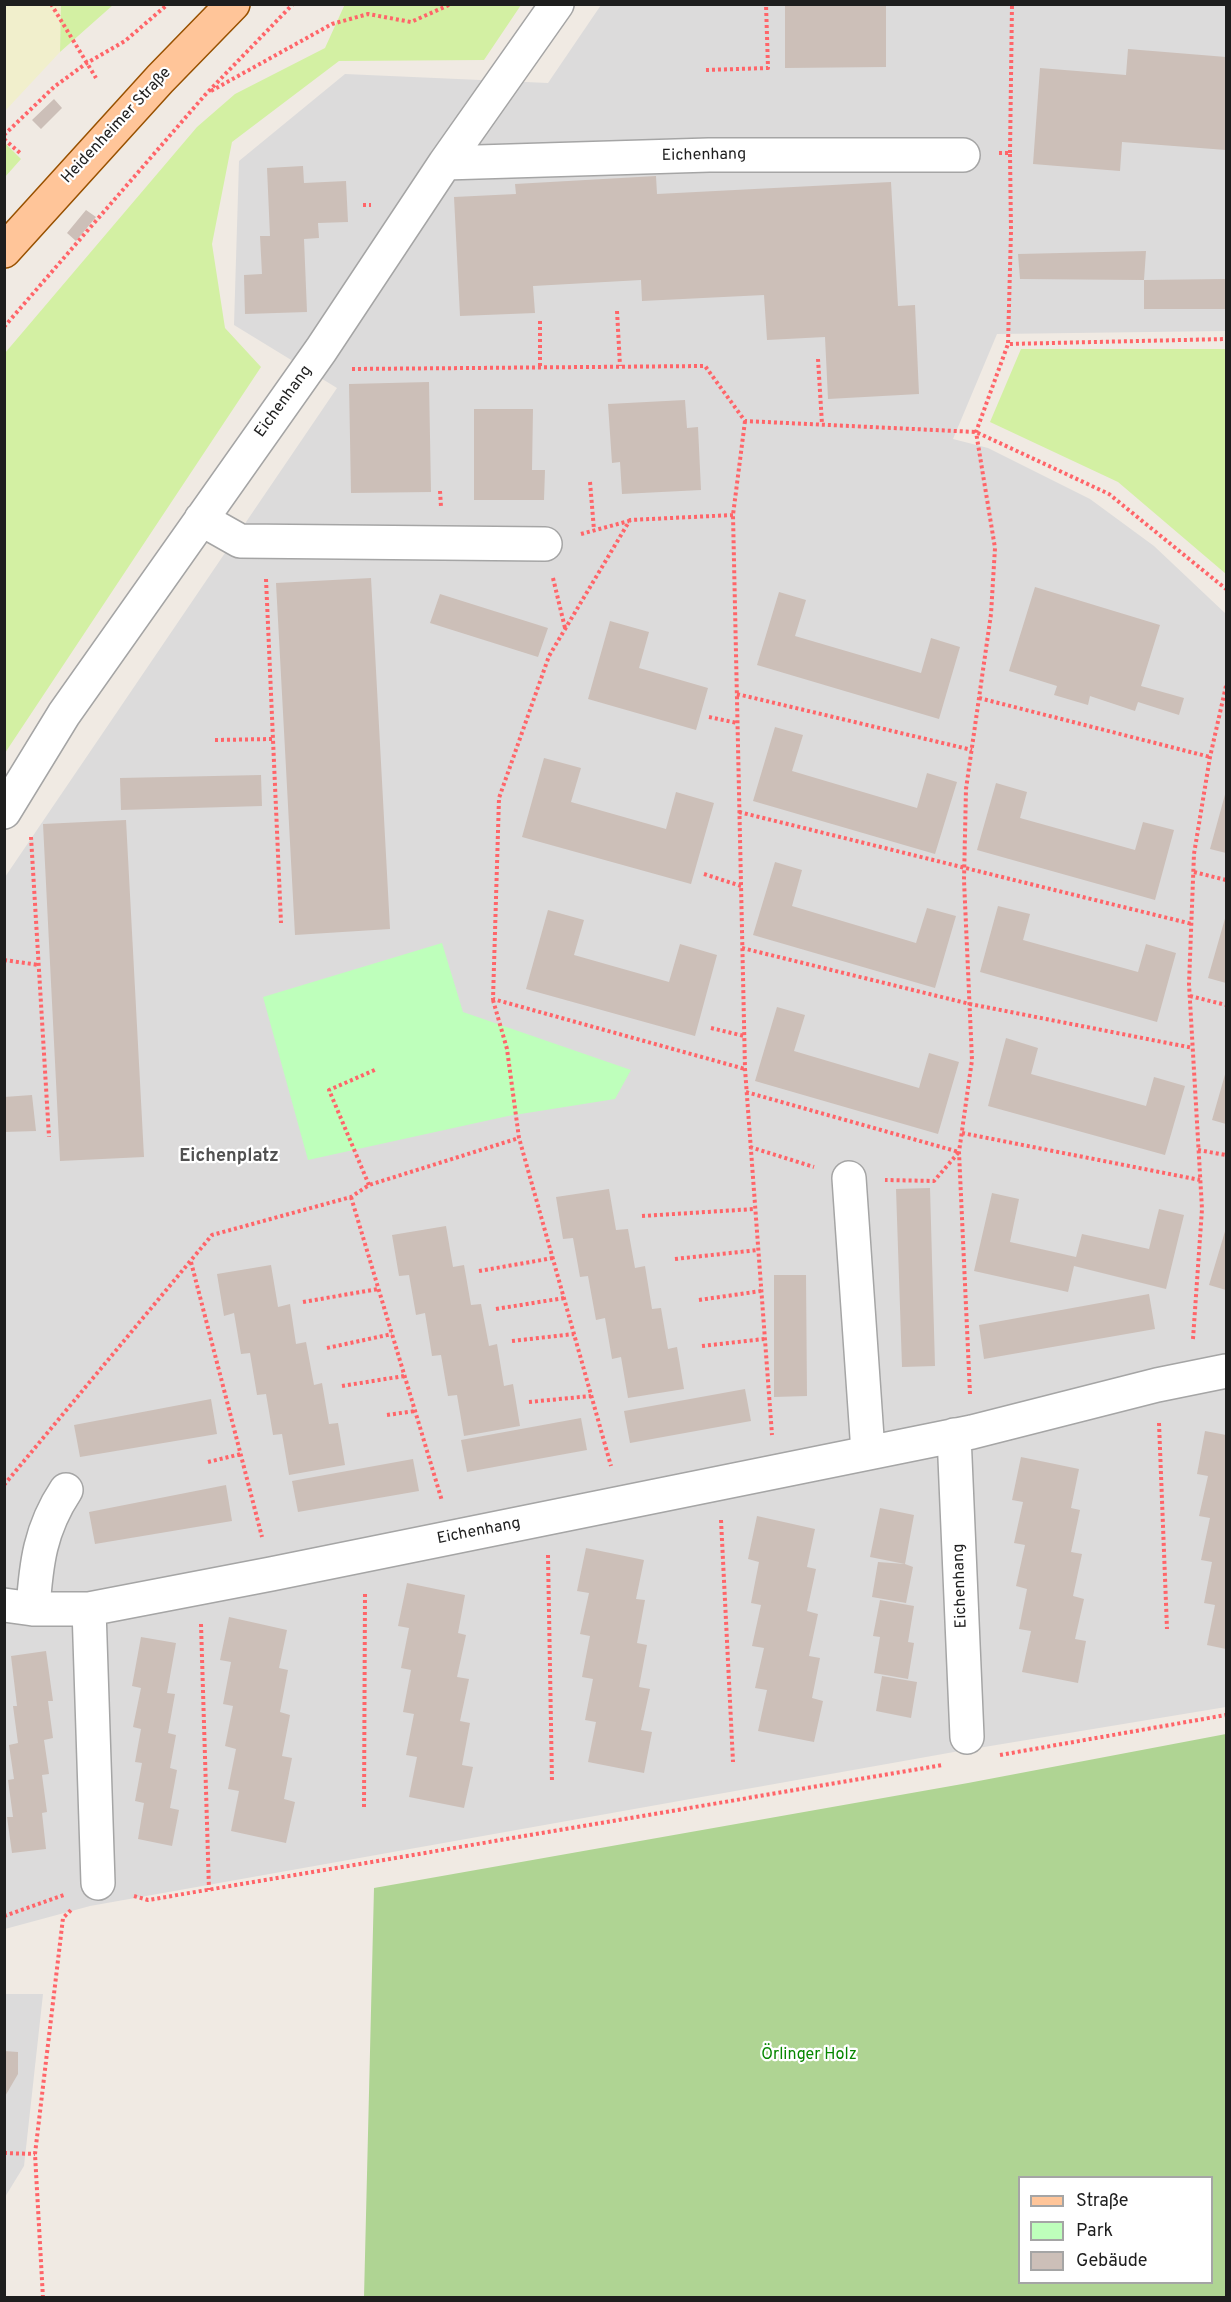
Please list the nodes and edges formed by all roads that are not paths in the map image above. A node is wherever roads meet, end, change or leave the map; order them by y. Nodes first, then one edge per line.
1 (233, 4) edge
2 (557, 4) edge
3 (963, 155) road end
4 (445, 163) junction
5 (4, 250) edge
6 (201, 519) junction
7 (545, 544) road end
8 (8, 807) edge
9 (849, 1178) road end
10 (1227, 1371) edge
11 (963, 1433) junction
12 (868, 1452) junction
13 (66, 1490) dead end
14 (19, 1607) edge
15 (89, 1609) junction
16 (967, 1737) dead end
17 (98, 1884) road end

1 - 5 main road, Heidenheimer Straße
2 - 4 street, Eichenhang
3 - 4 street, Eichenhang
4 - 6 street, Eichenhang
6 - 7 street
6 - 8 street, Eichenhang
9 - 12 street
10 - 11 street, Eichenhang
11 - 12 street, Eichenhang
11 - 16 street, Eichenhang
12 - 15 street, Eichenhang
13 - 14 street
14 - 15 street, Eichenhang
15 - 17 street

